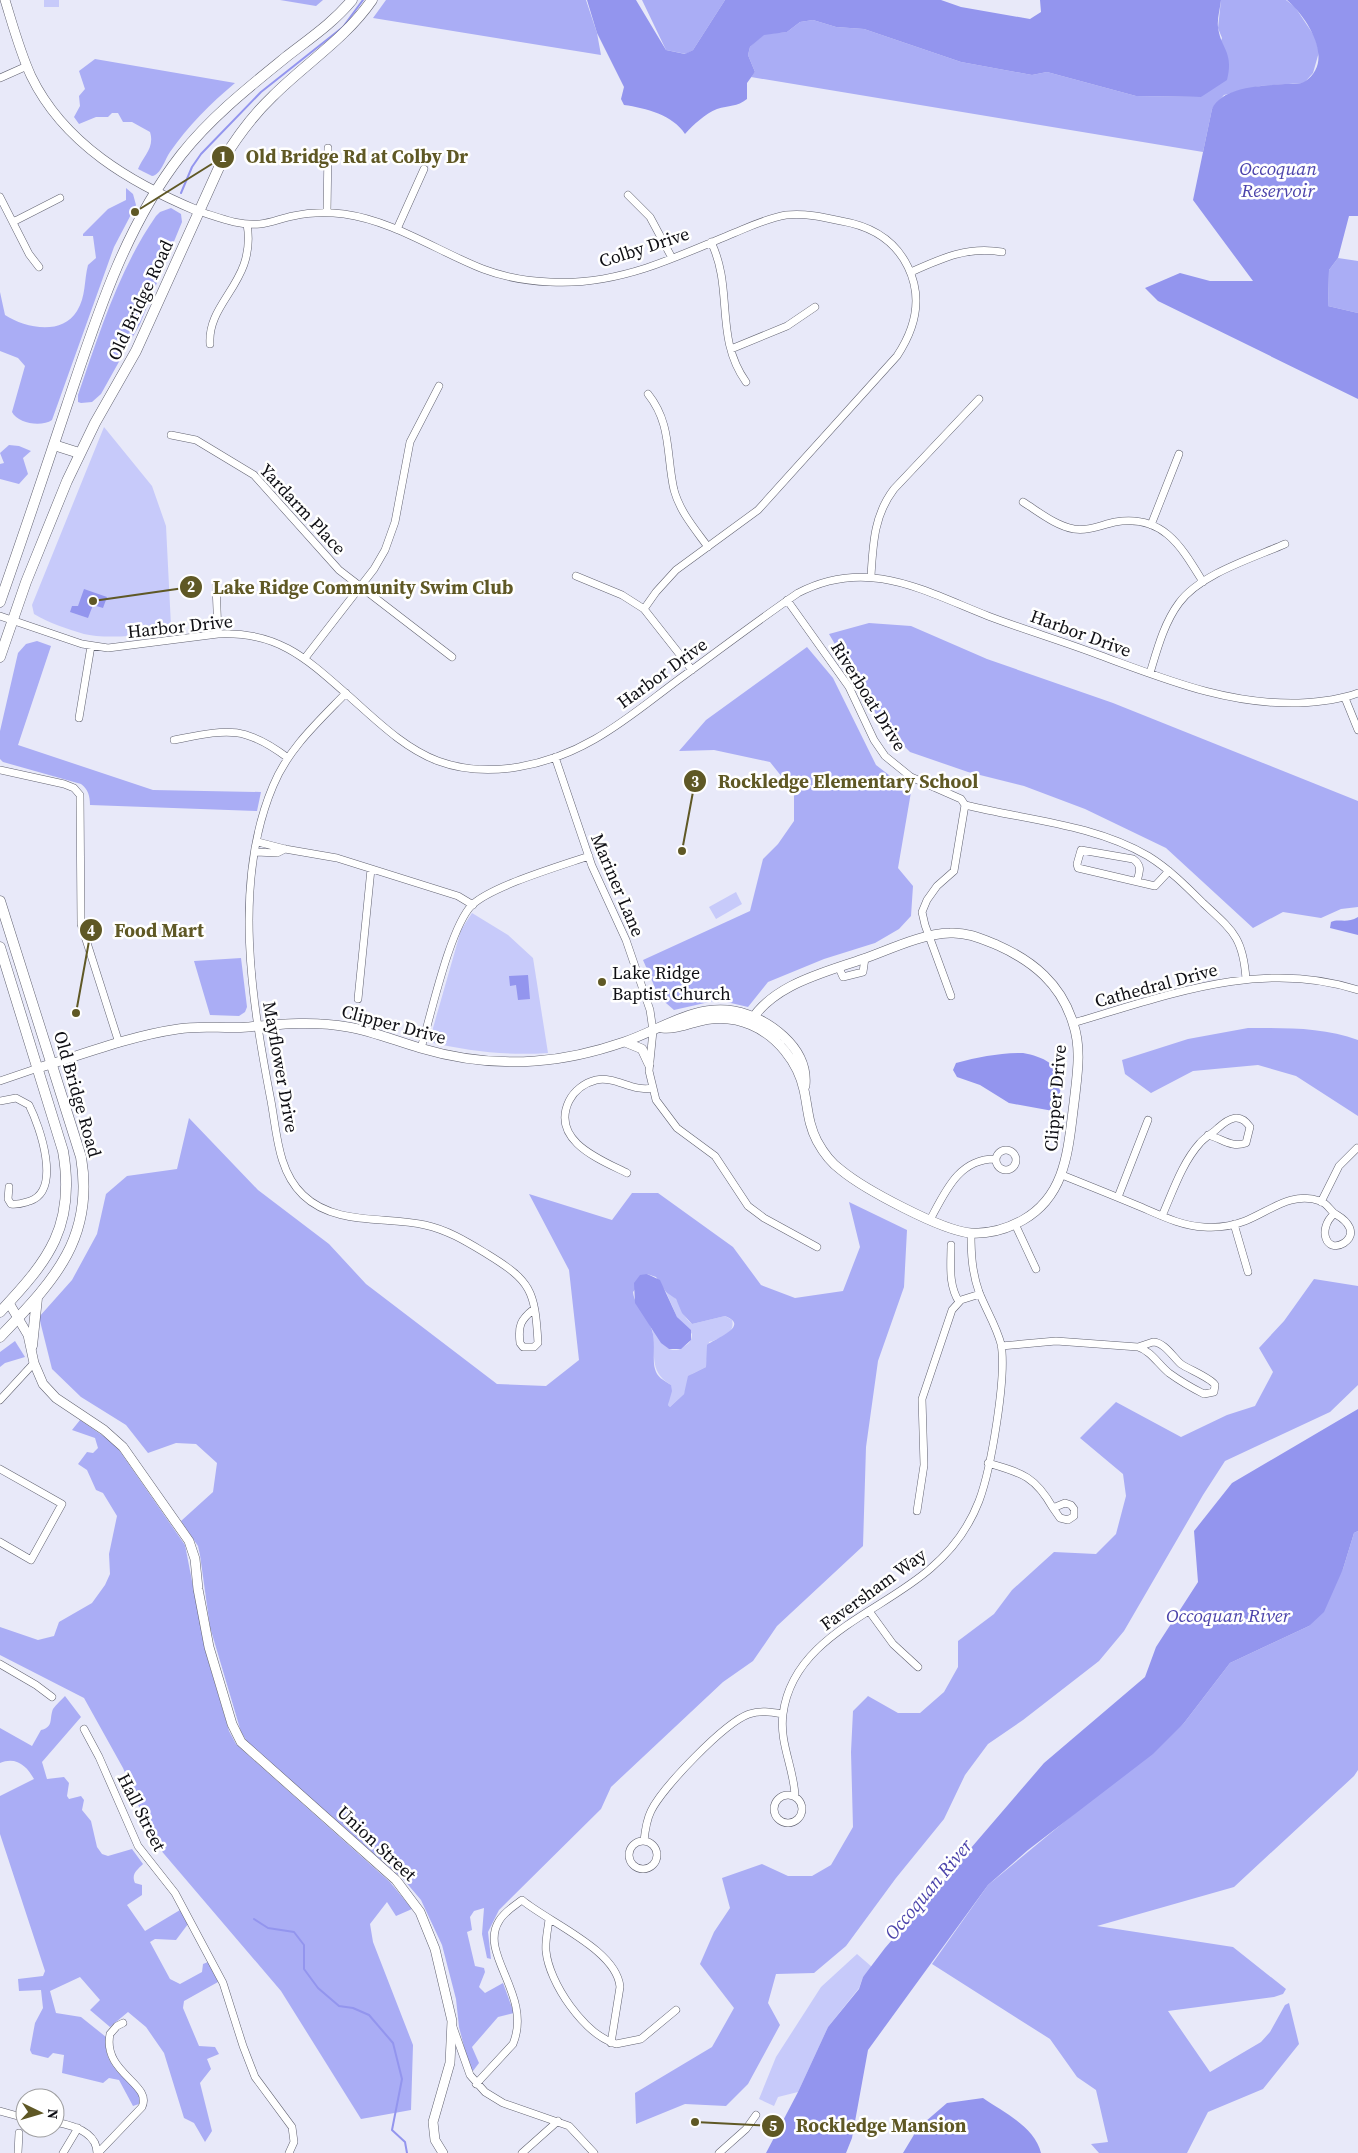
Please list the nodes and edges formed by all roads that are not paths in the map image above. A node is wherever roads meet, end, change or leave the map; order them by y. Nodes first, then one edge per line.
1 (5, 0) edge
2 (352, 0) edge
3 (372, 0) edge
4 (27, 66) junction
5 (0, 78) edge
6 (328, 148) dead end
7 (424, 169) dead end
8 (156, 192) junction
9 (628, 195) dead end
10 (0, 198) edge
11 (60, 198) dead end
12 (198, 211) junction
13 (327, 213) junction
14 (13, 222) junction
15 (247, 224) junction
16 (396, 229) junction
17 (712, 242) junction
18 (1002, 252) dead end
19 (672, 258) junction
20 (39, 267) dead end
21 (911, 272) junction
22 (815, 307) dead end
23 (210, 344) dead end
24 (730, 349) junction
25 (746, 382) dead end
26 (439, 386) dead end
27 (648, 394) dead end
28 (979, 399) dead end
29 (171, 435) dead end
30 (54, 445) junction
31 (79, 453) junction
32 (1179, 454) dead end
33 (1024, 502) dead end
34 (1151, 524) junction
35 (1285, 544) dead end
36 (708, 547) junction
37 (576, 576) dead end
38 (871, 576) junction
39 (1203, 582) junction
40 (216, 586) dead end
41 (360, 587) junction
42 (787, 600) junction
43 (0, 602) edge
44 (644, 609) junction
45 (0, 616) edge
46 (13, 621) junction
47 (218, 634) junction
48 (90, 646) junction
49 (0, 657) edge
50 (452, 657) dead end
51 (305, 658) junction
52 (692, 670) junction
53 (1150, 673) junction
54 (346, 693) junction
55 (1358, 693) edge
56 (1345, 698) junction
57 (80, 718) dead end
58 (1358, 730) edge
59 (174, 740) dead end
60 (555, 757) junction
61 (288, 758) junction
62 (0, 770) edge
63 (965, 805) junction
64 (258, 842) junction
65 (285, 850) junction
66 (256, 852) junction
67 (588, 856) junction
68 (371, 869) junction
69 (1169, 871) junction
70 (1137, 881) junction
71 (0, 901) edge
72 (473, 905) junction
73 (929, 936) junction
74 (0, 947) edge
75 (1246, 979) junction
76 (1358, 990) edge
77 (951, 996) dead end
78 (358, 999) dead end
79 (752, 1021) junction
80 (1073, 1023) junction
81 (257, 1026) junction
82 (658, 1030) junction
83 (625, 1042) junction
84 (119, 1043) junction
85 (421, 1048) junction
86 (53, 1064) junction
87 (649, 1064) junction
88 (38, 1068) junction
89 (0, 1082) edge
90 (652, 1088) junction
91 (0, 1100) edge
92 (1148, 1120) dead end
93 (1208, 1135) junction
94 (1358, 1148) edge
95 (996, 1159) dead end
96 (628, 1173) dead end
97 (1062, 1175) junction
98 (9, 1187) dead end
99 (1118, 1197) junction
100 (1321, 1202) junction
101 (1334, 1214) junction
102 (1162, 1216) junction
103 (930, 1220) junction
104 (1016, 1224) junction
105 (1234, 1224) junction
106 (971, 1232) junction
107 (951, 1245) dead end
108 (817, 1247) dead end
109 (1036, 1269) dead end
110 (1248, 1272) dead end
111 (980, 1294) junction
112 (37, 1297) junction
113 (959, 1302) junction
114 (8, 1303) junction
115 (534, 1309) junction
116 (0, 1312) edge
117 (18, 1317) junction
118 (0, 1337) edge
119 (32, 1346) junction
120 (1001, 1346) junction
121 (1138, 1347) junction
122 (34, 1363) junction
123 (0, 1400) edge
124 (988, 1463) junction
125 (1, 1471) edge
126 (1054, 1508) dead end
127 (917, 1511) dead end
128 (0, 1542) edge
129 (869, 1612) junction
130 (0, 1664) edge
131 (918, 1667) dead end
132 (52, 1696) dead end
133 (783, 1714) junction
134 (84, 1729) dead end
135 (795, 1796) junction
136 (644, 1841) junction
137 (549, 1920) junction
138 (676, 2010) dead end
139 (123, 2024) dead end
140 (452, 2026) junction
141 (611, 2043) junction
142 (476, 2084) junction
143 (0, 2111) edge
144 (15, 2115) edge
145 (756, 2115) dead end
146 (558, 2121) junction
147 (65, 2123) edge
148 (78, 2128) junction
149 (19, 2138) edge
150 (592, 2152) edge
151 (18, 2153) edge
152 (63, 2153) edge
153 (98, 2153) edge
154 (289, 2153) edge
155 (443, 2153) edge
156 (522, 2153) edge
157 (719, 2153) edge

1 - 4 street, Colby Drive
2 - 8 main road, Old Bridge Road
3 - 12 main road, Old Bridge Road
4 - 5 street
4 - 8 street, Colby Drive
6 - 13 street
7 - 16 street
8 - 12 street, Colby Drive
8 - 30 main road, Old Bridge Road
9 - 19 street
10 - 14 street
11 - 14 street
12 - 15 street, Colby Drive
12 - 31 main road, Old Bridge Road
13 - 15 street, Colby Drive
13 - 16 street, Colby Drive
14 - 20 street
15 - 23 street
16 - 19 street, Colby Drive
17 - 19 street, Colby Drive
17 - 21 street, Colby Drive
17 - 24 street
18 - 21 street
21 - 36 street, Colby Drive
22 - 24 street
24 - 25 street
26 - 41 street
27 - 36 street
28 - 38 street
29 - 41 street, Yardarm Place
30 - 31 main road
30 - 43 main road, Old Bridge Road
31 - 46 main road, Old Bridge Road
32 - 34 street
33 - 34 street
34 - 39 street
35 - 39 street
36 - 44 street, Colby Drive
37 - 44 street
38 - 42 street, Harbor Drive
38 - 53 street, Harbor Drive
39 - 53 street
40 - 47 street
41 - 50 street, Yardarm Place
41 - 51 street
42 - 52 street, Harbor Drive
42 - 63 street, Riverboat Drive
44 - 52 street
45 - 46 street, Harbor Drive
46 - 48 street, Harbor Drive
46 - 49 main road, Old Bridge Road
47 - 48 street, Harbor Drive
47 - 51 street, Harbor Drive
48 - 57 street
51 - 54 street, Harbor Drive
52 - 60 street, Harbor Drive
53 - 56 street, Harbor Drive
54 - 60 street, Harbor Drive
54 - 61 street, Mayflower Drive
55 - 56 street, Harbor Drive
56 - 58 street
59 - 61 street
60 - 67 street, Mariner Lane
61 - 64 street, Mayflower Drive
62 - 84 street
63 - 69 street
63 - 73 street
64 - 65 street
64 - 66 street, Mayflower Drive
65 - 66 street
65 - 68 street
66 - 81 street, Mayflower Drive
67 - 72 street
67 - 82 street, Mariner Lane
68 - 72 street
68 - 78 street
69 - 70 street
69 - 75 street
70 - 70 street
71 - 86 main road, Old Bridge Road
72 - 85 street
73 - 77 street
73 - 79 street, Clipper Drive
73 - 80 street, Clipper Drive
74 - 88 main road, Old Bridge Road
75 - 76 street, Cathedral Drive
75 - 80 street, Cathedral Drive
79 - 82 street, Clipper Drive
79 - 103 street, Clipper Drive
80 - 97 street, Clipper Drive
81 - 84 street, Clipper Drive
81 - 85 street, Clipper Drive
81 - 115 street, Mayflower Drive
82 - 83 street, Clipper Drive
82 - 87 street, Mariner Lane
83 - 85 street, Clipper Drive
83 - 87 street
84 - 86 street, Clipper Drive
86 - 88 street, Clipper Drive
86 - 112 main road, Old Bridge Road
87 - 90 street, Mariner Lane
88 - 89 street, Clipper Drive
88 - 114 main road, Old Bridge Road
90 - 96 street
90 - 108 street, Mariner Lane
91 - 98 street
92 - 99 street
93 - 93 street
93 - 102 street
94 - 100 street
95 - 103 street
97 - 99 street
97 - 104 street, Clipper Drive
99 - 102 street
100 - 101 street
100 - 105 street
101 - 101 street
102 - 105 street
103 - 106 street, Clipper Drive
104 - 106 street, Clipper Drive
104 - 109 street
105 - 110 street
106 - 111 street, Faversham Way
107 - 113 street
111 - 113 street
111 - 120 street, Faversham Way
112 - 117 main road, Old Bridge Road
112 - 119 main road
113 - 127 street
114 - 116 main road, Old Bridge Road
114 - 117 street, Union Street
115 - 115 street, Mayflower Drive
117 - 118 main road, Old Bridge Road
117 - 119 street, Union Street
119 - 122 street, Union Street
120 - 121 street
120 - 124 street, Faversham Way
121 - 121 street
122 - 123 street
122 - 140 street, Union Street
124 - 126 street
124 - 129 street, Faversham Way
125 - 128 street
129 - 131 street
129 - 133 street, Faversham Way
130 - 132 street
133 - 135 street, Faversham Way
133 - 136 street
134 - 154 street, Hall Street
135 - 135 street, Faversham Way
136 - 136 street
137 - 141 street
137 - 141 street
137 - 142 street
138 - 141 street
139 - 153 street
140 - 142 street
140 - 155 street, Union Street
142 - 146 street
143 - 144 street
145 - 157 street
146 - 150 street
146 - 156 street
147 - 148 street
148 - 152 street
148 - 153 street
149 - 151 street

